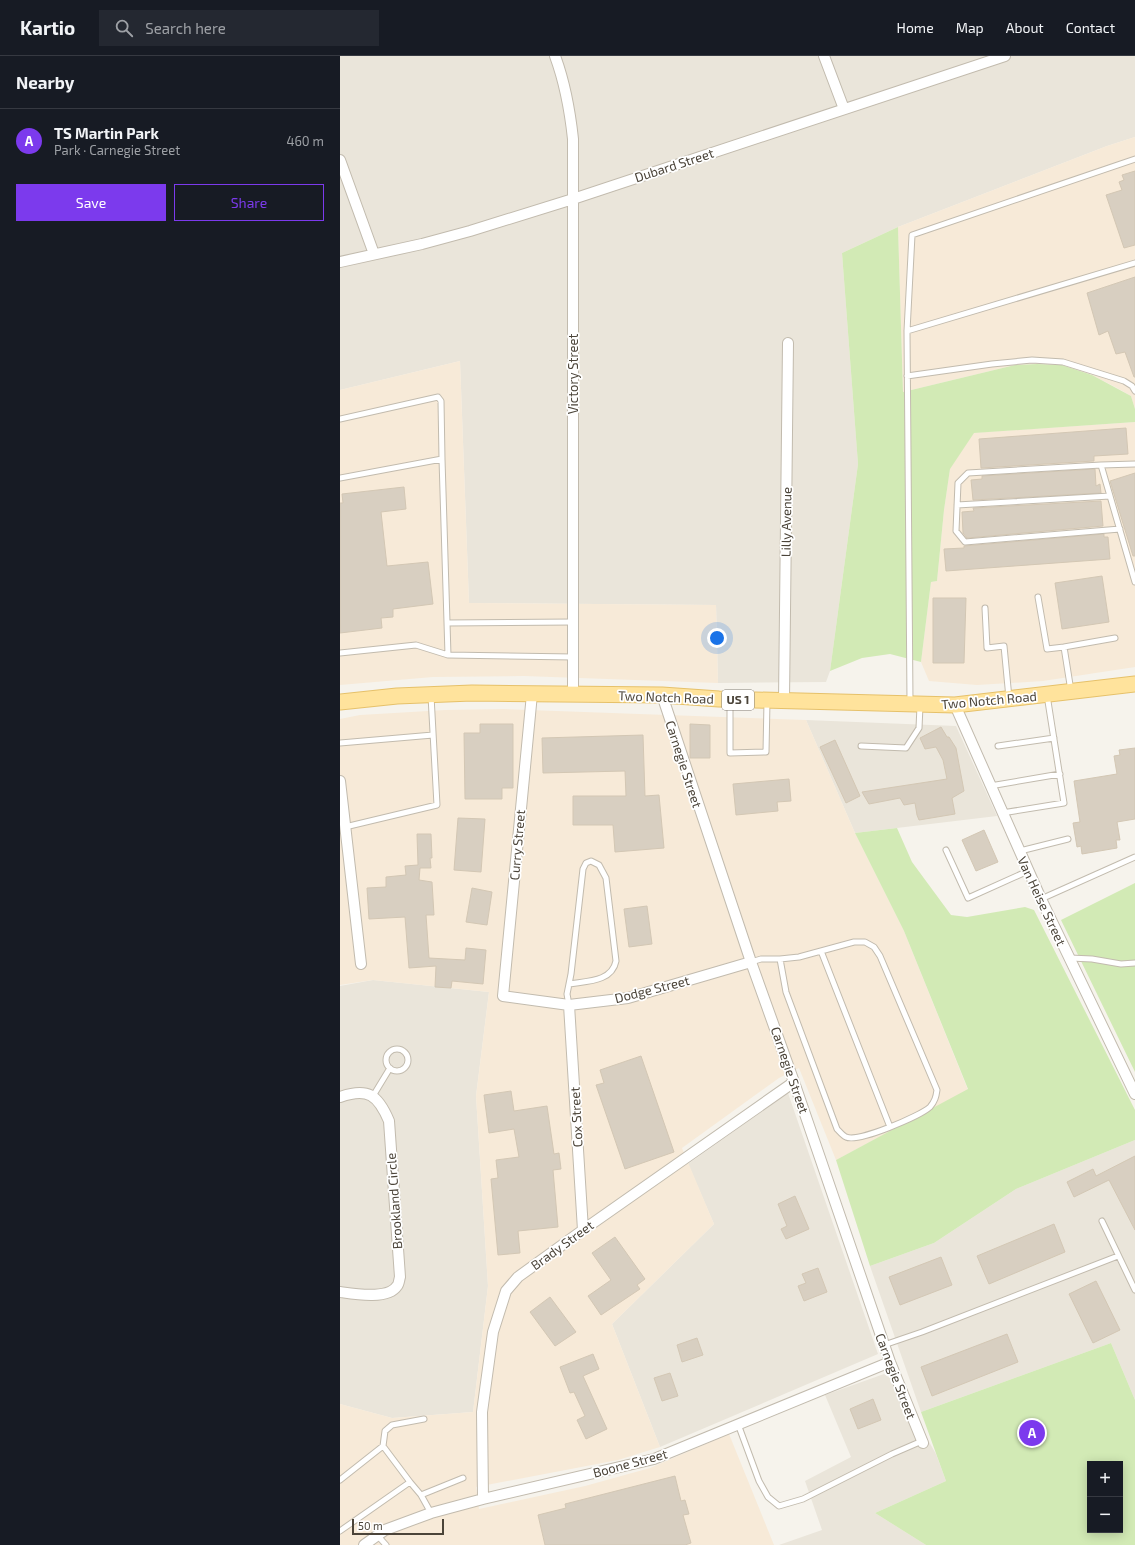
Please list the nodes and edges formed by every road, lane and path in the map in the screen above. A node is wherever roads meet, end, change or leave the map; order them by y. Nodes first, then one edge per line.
1 (555, 56) edge
2 (824, 56) edge
3 (1005, 56) edge
4 (844, 109) junction
5 (1135, 159) edge
6 (340, 160) edge
7 (572, 199) junction
8 (374, 254) junction
9 (340, 262) edge
10 (1135, 263) edge
11 (907, 331) junction
12 (788, 343) dead end
13 (907, 376) junction
14 (1135, 391) edge
15 (340, 419) edge
16 (442, 459) junction
17 (1135, 464) edge
18 (1101, 465) junction
19 (340, 478) edge
20 (1110, 496) junction
21 (957, 505) junction
22 (1120, 529) junction
23 (1135, 582) edge
24 (1038, 597) dead end
25 (985, 608) dead end
26 (573, 622) junction
27 (447, 623) junction
28 (1115, 638) dead end
29 (1064, 647) junction
30 (340, 653) edge
31 (448, 654) junction
32 (574, 657) junction
33 (1135, 684) edge
34 (1071, 692) junction
35 (431, 694) junction
36 (532, 694) junction
37 (1047, 694) junction
38 (573, 695) junction
39 (662, 695) junction
40 (730, 699) junction
41 (1010, 699) junction
42 (767, 700) junction
43 (784, 701) junction
44 (340, 702) edge
45 (915, 705) junction
46 (955, 705) junction
47 (433, 735) junction
48 (1054, 738) junction
49 (340, 743) edge
50 (861, 746) dead end
51 (998, 746) dead end
52 (1060, 774) junction
53 (340, 781) edge
54 (990, 786) junction
55 (1002, 813) junction
56 (345, 827) junction
57 (1068, 839) dead end
58 (344, 850) edge
59 (946, 850) dead end
60 (1019, 852) junction
61 (1135, 857) edge
62 (1028, 871) junction
63 (1041, 899) junction
64 (821, 951) junction
65 (1069, 958) junction
66 (780, 959) junction
67 (751, 962) junction
68 (361, 964) dead end
69 (1135, 964) edge
70 (569, 984) junction
71 (503, 996) joint
72 (569, 1005) junction
73 (390, 1068) junction
74 (794, 1082) junction
75 (1135, 1094) edge
76 (373, 1096) junction
77 (340, 1097) edge
78 (890, 1127) junction
79 (1102, 1221) dead end
80 (583, 1230) junction
81 (1118, 1256) junction
82 (1135, 1289) edge
83 (340, 1292) edge
84 (884, 1346) junction
85 (890, 1362) junction
86 (424, 1420) dead end
87 (738, 1424) junction
88 (922, 1442) joint
89 (383, 1446) junction
90 (463, 1478) dead end
91 (340, 1480) edge
92 (410, 1482) junction
93 (421, 1495) junction
94 (483, 1498) junction
95 (431, 1513) junction
96 (340, 1530) edge
97 (377, 1536) junction
98 (364, 1545) edge
99 (386, 1545) edge

1 - 7 street, Victory Street
2 - 4 street
3 - 4 street, Dubard Street
4 - 7 street, Dubard Street
5 - 11 lane
6 - 8 street
7 - 8 street, Dubard Street
7 - 26 street, Victory Street
8 - 9 street, Dubard Street
10 - 11 lane
11 - 13 lane
12 - 43 street, Lilly Avenue
13 - 14 lane
13 - 45 lane
15 - 16 lane
16 - 19 lane
16 - 27 lane
17 - 18 lane
18 - 20 lane
18 - 21 lane
20 - 21 lane
20 - 22 lane
21 - 22 lane
22 - 23 lane
24 - 29 lane
25 - 41 lane
26 - 27 lane
26 - 32 street, Victory Street
27 - 31 lane
28 - 29 lane
29 - 34 lane
30 - 31 lane
31 - 32 lane
32 - 38 street, Victory Street
33 - 34 main road, Two Notch Road / US 1
34 - 37 main road, Two Notch Road / US 1
35 - 36 main road, Two Notch Road / US 1
35 - 44 main road, Two Notch Road / US 1
35 - 47 lane
36 - 38 main road, Two Notch Road / US 1
36 - 71 street, Curry Street
37 - 41 main road, Two Notch Road / US 1
37 - 48 lane
38 - 39 main road, Two Notch Road / US 1
39 - 40 main road, Two Notch Road / US 1
39 - 67 street, Carnegie Street
40 - 42 main road, Two Notch Road / US 1
40 - 42 lane
41 - 46 main road, Two Notch Road / US 1
42 - 43 main road, Two Notch Road / US 1
43 - 45 main road, Two Notch Road / US 1
45 - 46 main road, Two Notch Road / US 1
45 - 50 lane
46 - 54 street, Van Heise Street
47 - 49 lane
47 - 56 lane
48 - 51 lane
48 - 52 lane
52 - 54 lane
52 - 55 lane
53 - 56 street
54 - 55 street, Van Heise Street
55 - 60 street, Van Heise Street
56 - 58 street
57 - 60 lane
58 - 68 street
59 - 62 lane
60 - 62 street, Van Heise Street
61 - 63 lane
62 - 63 street, Van Heise Street
63 - 65 street, Van Heise Street
64 - 66 lane
64 - 78 lane
64 - 78 lane
65 - 69 lane
65 - 75 street, Van Heise Street
66 - 67 lane
66 - 78 lane
67 - 72 street, Dodge Street
67 - 74 street, Carnegie Street
70 - 70 lane
70 - 72 lane
71 - 72 street, Dodge Street
72 - 80 street, Cox Street
73 - 73 lane
73 - 76 lane
74 - 80 street, Brady Street
74 - 84 street, Carnegie Street
76 - 77 street
76 - 83 street, Brookland Circle
79 - 81 lane
80 - 94 street, Brady Street
81 - 82 lane
81 - 84 lane
84 - 85 street, Carnegie Street
85 - 87 street, Boone Street
85 - 88 street, Carnegie Street
86 - 89 lane
87 - 88 lane
87 - 94 street, Boone Street
89 - 91 lane
89 - 92 lane
90 - 93 lane
92 - 93 lane
92 - 96 lane
93 - 95 lane
94 - 95 street, Boone Street
95 - 97 street, Boone Street
97 - 98 street, Boone Street
97 - 99 lane

